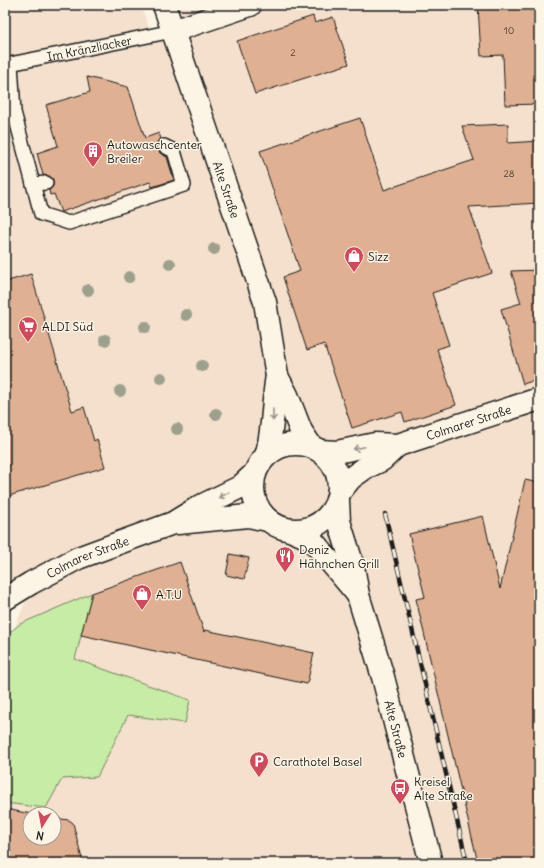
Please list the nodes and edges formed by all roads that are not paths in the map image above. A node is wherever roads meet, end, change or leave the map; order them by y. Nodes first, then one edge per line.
1 (164, 5) edge
2 (250, 5) edge
3 (173, 31) junction
4 (8, 64) edge
5 (164, 146) dead end
6 (46, 183) dead end
7 (33, 184) junction
8 (277, 376) junction
9 (539, 399) edge
10 (398, 445) junction
11 (316, 449) junction
12 (260, 464) junction
13 (338, 497) junction
14 (268, 520) junction
15 (173, 523) junction
16 (290, 530) junction
17 (358, 595) junction
18 (5, 599) edge
19 (431, 863) edge

1 - 3 street, Alte Straße
2 - 3 street
3 - 4 lane, Im Kränzliacker
3 - 8 street, Alte Straße
4 - 7 lane
5 - 7 lane
6 - 7 lane
8 - 11 street, Alte Straße
8 -> 12 street, Alte Straße
9 - 10 street, Colmarer Straße
10 -> 11 street, Colmarer Straße
10 - 13 street, Colmarer Straße
11 - 12 street
11 - 13 street
12 - 14 street
12 -> 15 street, Colmarer Straße
13 - 16 street
13 - 17 street, Alte Straße
14 - 15 street, Colmarer Straße
14 - 16 street
15 - 18 street, Colmarer Straße
16 - 17 street, Alte Straße
17 - 19 street, Alte Straße

